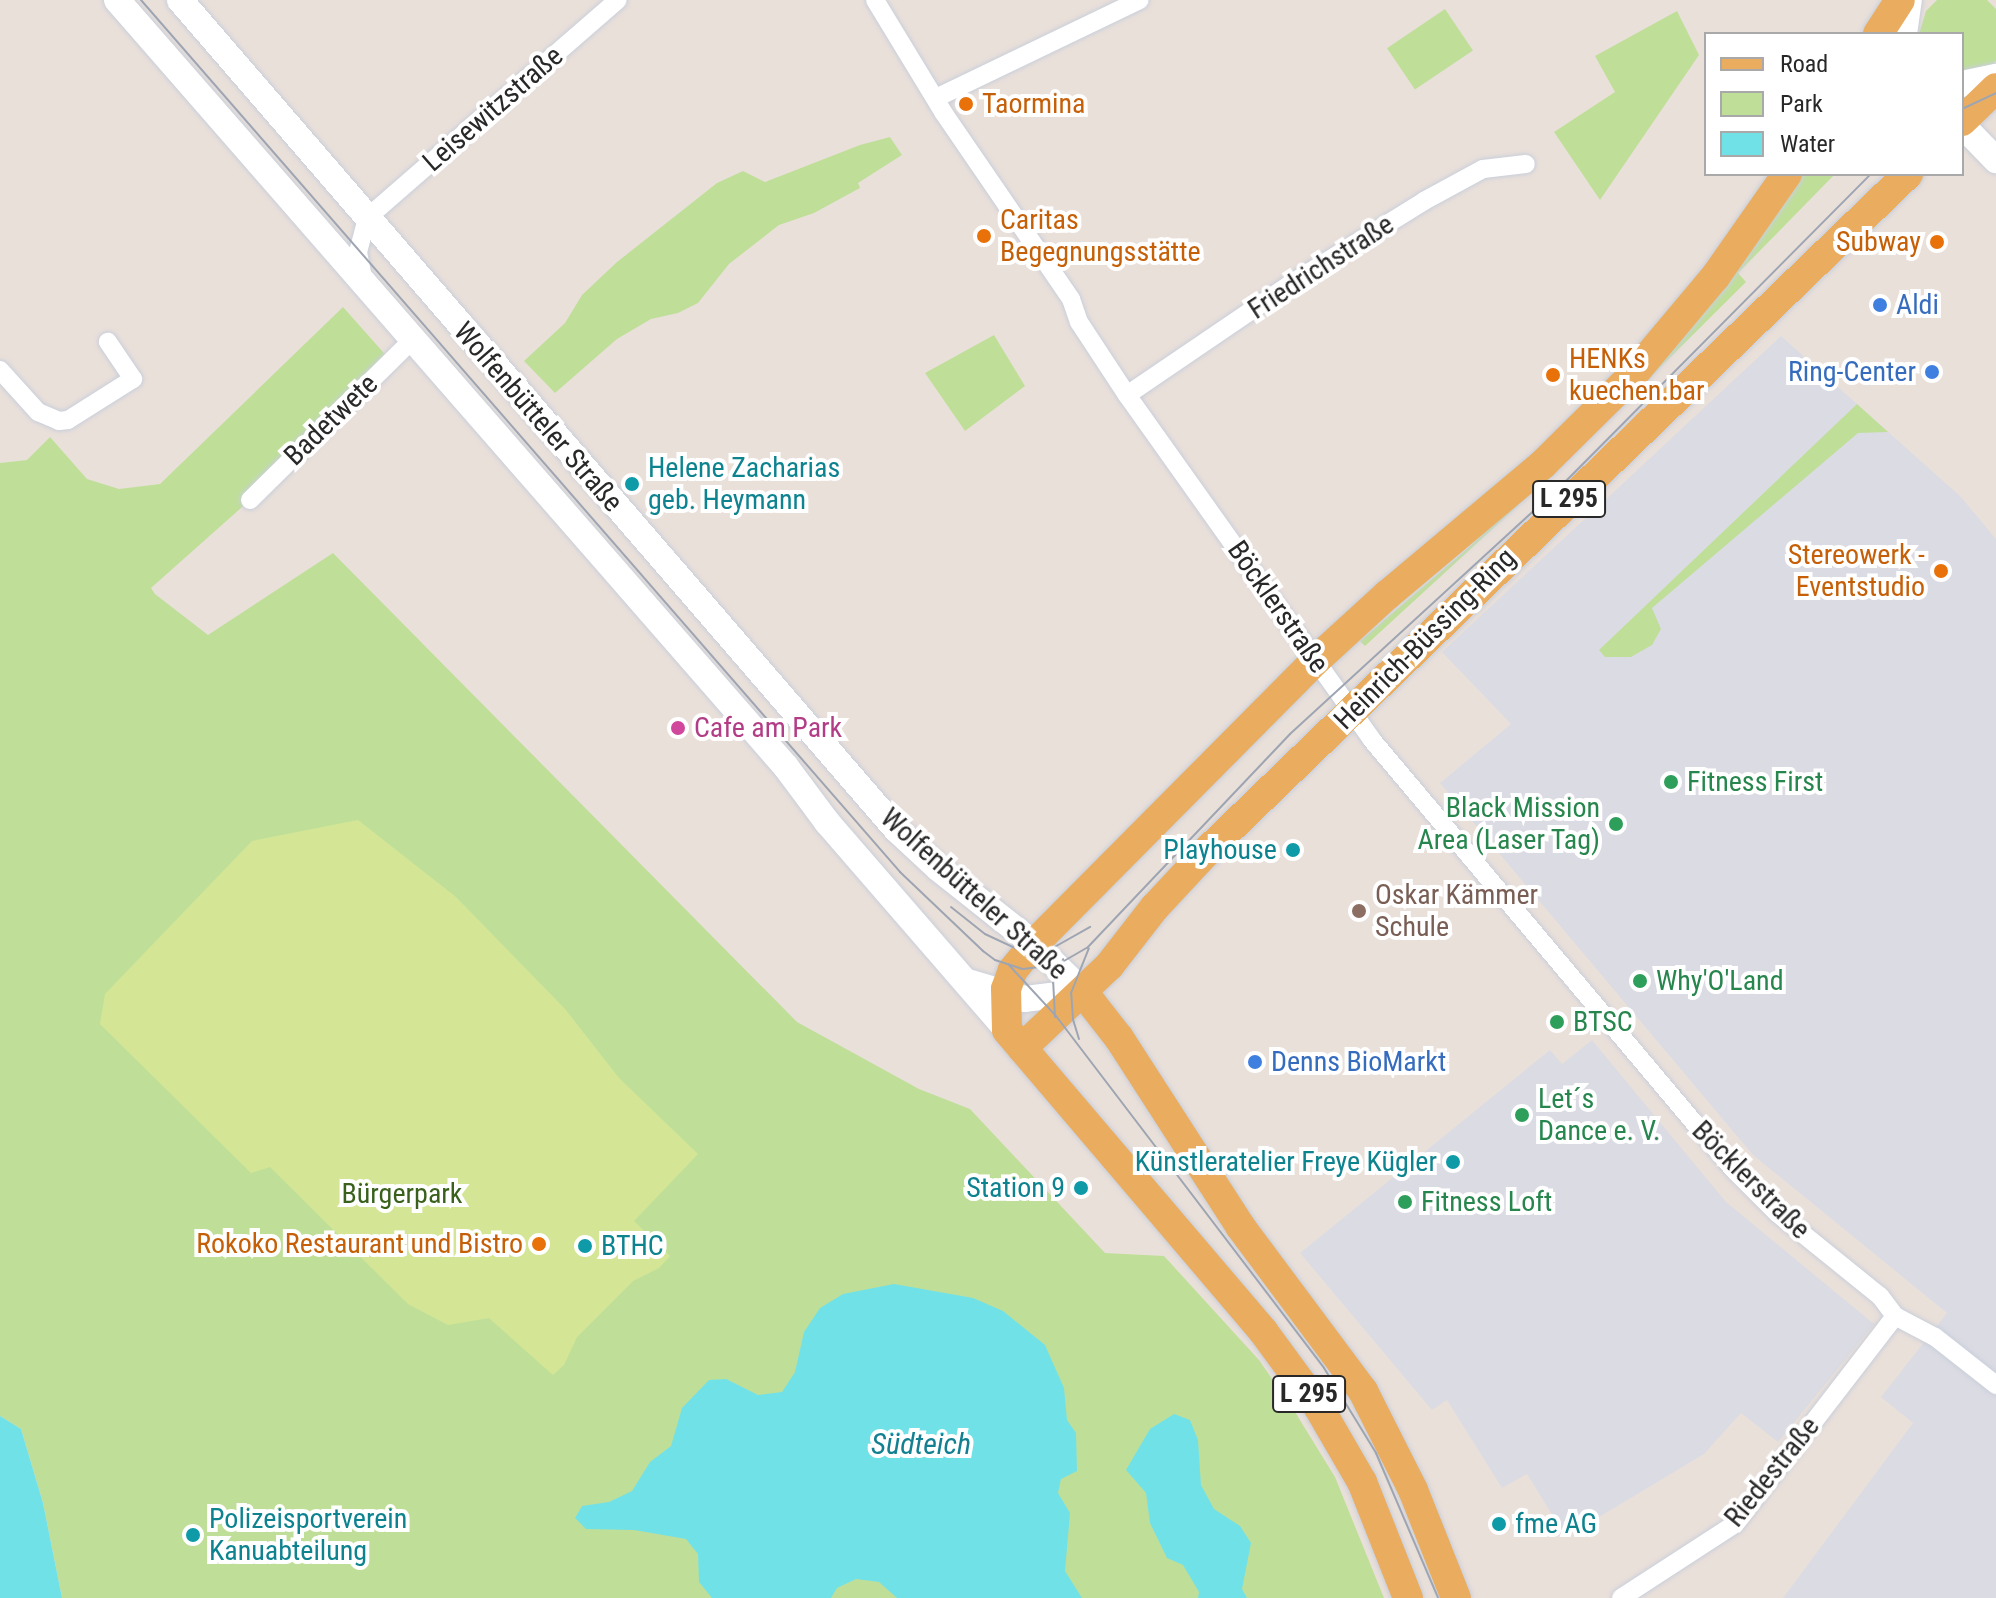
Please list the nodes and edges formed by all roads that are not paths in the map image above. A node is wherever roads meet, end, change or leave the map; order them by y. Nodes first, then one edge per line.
1 (117, 0) edge
2 (180, 0) edge
3 (618, 0) edge
4 (875, 0) edge
5 (1140, 0) edge
6 (1900, 0) edge
7 (1909, 0) edge
8 (1879, 32) edge
9 (1904, 32) edge
10 (1996, 77) edge
11 (1964, 84) edge
12 (1996, 88) edge
13 (936, 98) junction
14 (1964, 121) edge
15 (1964, 125) edge
16 (1996, 160) edge
17 (1526, 164) dead end
18 (1786, 176) edge
19 (1906, 176) edge
20 (367, 218) junction
21 (365, 285) junction
22 (413, 339) junction
23 (108, 342) dead end
24 (0, 370) edge
25 (1127, 395) junction
26 (250, 500) dead end
27 (1316, 660) junction
28 (1351, 710) junction
29 (1034, 944) junction
30 (968, 982) junction
31 (1083, 992) junction
32 (1006, 995) junction
33 (1014, 1039) junction
34 (1895, 1316) junction
35 (1996, 1385) edge
36 (1408, 1598) edge
37 (1456, 1598) edge
38 (1621, 1598) edge

1 - 21 main road, Wolfenbütteler Straße
2 - 20 main road, Wolfenbütteler Straße
3 - 20 street, Leisewitzstraße
4 - 13 street, Böcklerstraße
5 - 13 street
6 - 8 main road
7 - 9 main road
10 - 11 main road
12 - 14 main road
13 - 25 street, Böcklerstraße
15 - 16 main road
17 - 25 street, Friedrichstraße
18 - 27 main road, Heinrich-Büssing-Ring / L 295
19 - 28 main road, Heinrich-Büssing-Ring / L 295
20 - 21 street
20 - 29 main road, Wolfenbütteler Straße
21 - 22 main road, Wolfenbütteler Straße
22 - 26 street, Badetwete
22 - 30 main road, Wolfenbütteler Straße
23 - 24 street
25 - 27 street, Böcklerstraße
27 - 28 street, Böcklerstraße
27 - 29 main road, Heinrich-Büssing-Ring / L 295
28 - 31 main road, Heinrich-Büssing-Ring / L 295
28 - 34 street, Böcklerstraße
29 - 31 main road, Wolfenbütteler Straße / L 295
29 - 32 main road, Heinrich-Büssing-Ring / L 295
30 - 32 main road
30 - 33 main road, Wolfenbütteler Straße
31 - 32 main road
31 - 33 main road, Heinrich-Büssing-Ring / L 295
31 - 37 main road, Wolfenbütteler Straße / L 295
32 - 33 main road, Heinrich-Büssing-Ring / L 295
33 - 36 main road, Wolfenbütteler Straße / L 295
34 - 35 street, Böcklerstraße
34 - 38 street, Riedestraße

